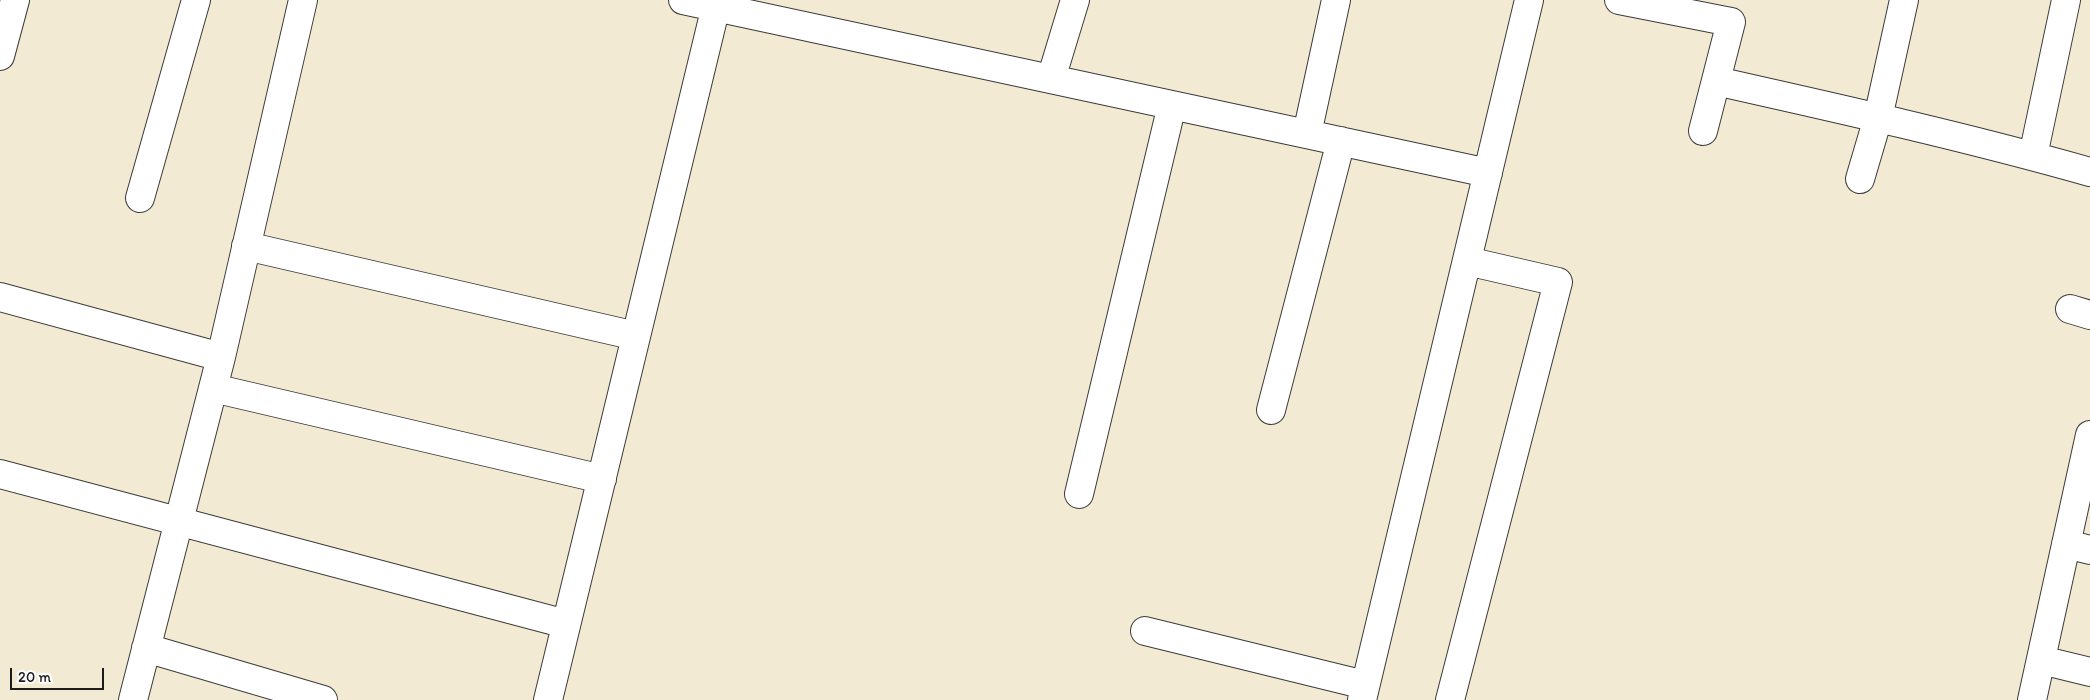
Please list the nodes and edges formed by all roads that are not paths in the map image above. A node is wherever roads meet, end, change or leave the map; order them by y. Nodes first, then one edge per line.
1 (15, 0) edge
2 (196, 0) edge
3 (303, 0) edge
4 (1075, 0) edge
5 (1336, 0) edge
6 (1529, 0) edge
7 (1619, 0) edge
8 (1904, 0) edge
9 (2066, 0) edge
10 (700, 2) edge
11 (0, 56) edge
12 (1051, 79) junction
13 (1716, 81) junction
14 (1172, 105) junction
15 (1878, 118) junction
16 (1703, 131) dead end
17 (1307, 134) junction
18 (1340, 141) junction
19 (2032, 156) junction
20 (2090, 172) edge
21 (1488, 173) junction
22 (1860, 179) dead end
23 (140, 198) dead end
24 (246, 246) junction
25 (1467, 261) junction
26 (0, 298) edge
27 (636, 336) junction
28 (221, 356) junction
29 (213, 388) junction
30 (1271, 410) dead end
31 (2090, 436) edge
32 (0, 474) edge
33 (602, 479) junction
34 (1079, 494) dead end
35 (179, 521) junction
36 (2078, 547) edge
37 (566, 624) junction
38 (1144, 631) dead end
39 (146, 648) junction
40 (2041, 660) junction
41 (2090, 672) edge
42 (1364, 692) edge
43 (133, 700) edge
44 (323, 700) edge
45 (548, 700) edge
46 (1450, 700) edge
47 (2032, 700) edge

1 - 11 street
2 - 23 street
3 - 24 street
4 - 12 street
5 - 17 street
6 - 21 street
7 - 13 street
8 - 15 street
9 - 19 street
10 - 12 street
10 - 27 street
12 - 14 street
13 - 15 street
13 - 16 street
14 - 17 street
14 - 34 street
15 - 19 street
15 - 22 street
17 - 18 street
18 - 21 street
18 - 30 street
19 - 20 street
21 - 25 street
24 - 27 street
24 - 28 street
25 - 42 street
25 - 46 street
26 - 28 street
27 - 33 street
28 - 29 street
29 - 33 street
29 - 35 street
31 - 36 street
32 - 35 street
33 - 37 street
35 - 37 street
35 - 39 street
36 - 40 street
37 - 45 street
38 - 42 street
39 - 43 street
39 - 44 street
40 - 41 street
40 - 47 street

